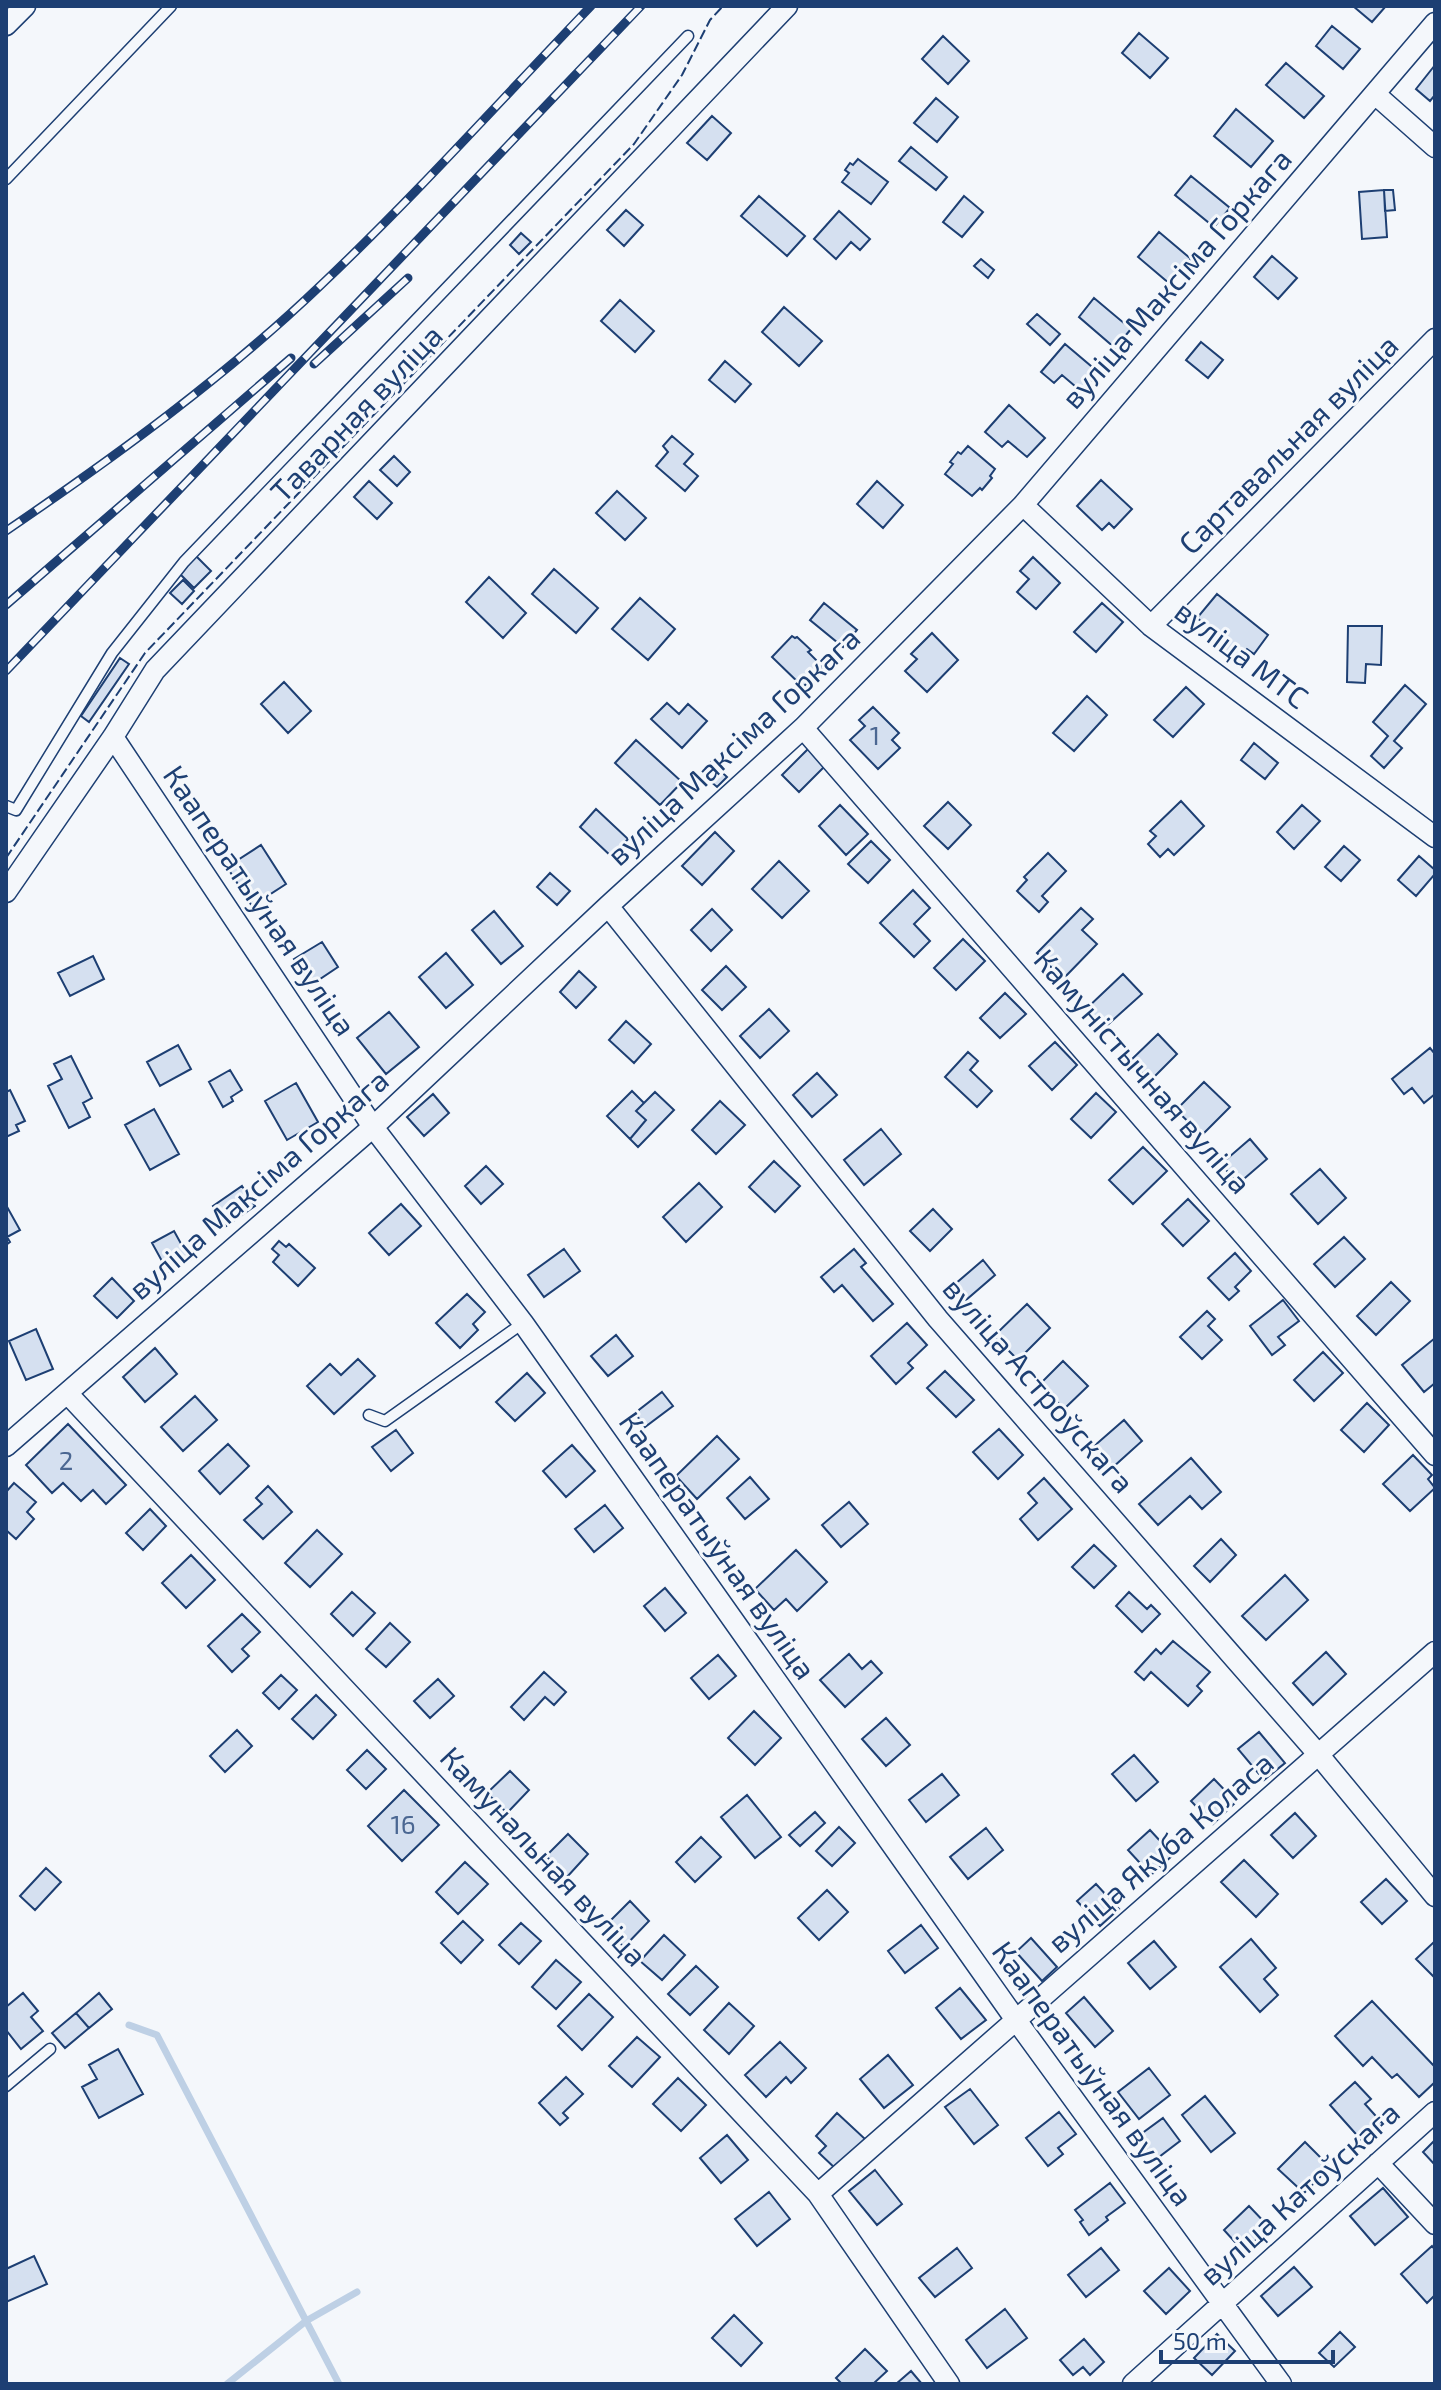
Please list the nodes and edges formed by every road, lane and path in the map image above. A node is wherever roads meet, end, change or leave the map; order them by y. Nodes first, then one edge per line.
1 (25, 6) edge
2 (171, 6) edge
3 (787, 6) edge
4 (1435, 23) edge
5 (6, 25) edge
6 (688, 36) dead end
7 (1375, 94) junction
8 (1435, 147) edge
9 (6, 179) edge
10 (1435, 339) edge
11 (1023, 505) junction
12 (1151, 626) junction
13 (803, 728) junction
14 (113, 737) junction
15 (6, 806) edge
16 (1435, 837) edge
17 (6, 892) edge
18 (608, 906) junction
19 (373, 1127) junction
20 (523, 1323) junction
21 (67, 1393) junction
22 (369, 1415) dead end
23 (6, 1446) edge
24 (1435, 1455) edge
25 (1435, 1652) edge
26 (1318, 1754) junction
27 (1435, 1896) edge
28 (1016, 2020) junction
29 (50, 2049) dead end
30 (6, 2086) edge
31 (1435, 2112) edge
32 (1378, 2163) junction
33 (818, 2194) junction
34 (1435, 2224) edge
35 (1222, 2306) junction
36 (949, 2384) edge
37 (1133, 2384) edge
38 (1281, 2384) edge

1 - 5 street
2 - 9 lane
3 - 14 street, Таварная вуліца
4 - 7 street, вуліца Максіма Горкага
6 - 15 lane
7 - 8 street
7 - 11 street, вуліца Максіма Горкага
10 - 12 street, Сартавальная вуліца
11 - 12 street, вуліца МТС
11 - 13 street, вуліца Максіма Горкага
12 - 16 street, вуліца МТС
13 - 18 street, вуліца Максіма Горкага
13 - 24 street, Камуністычная вуліца
14 - 17 street, Таварная вуліца
14 - 19 street, Кааператыўная вуліца
18 - 19 street, вуліца Максіма Горкага
18 - 26 street, вуліца Астроўскага
19 - 20 street, Кааператыўная вуліца
19 - 21 street, вуліца Максіма Горкага
20 - 22 lane
20 - 28 street, Кааператыўная вуліца
21 - 23 street, вуліца Максіма Горкага
21 - 33 street, Камунальная вуліца
25 - 26 street, вуліца Якуба Коласа
26 - 27 street, вуліца Астроўскага
26 - 28 street, вуліца Якуба Коласа
28 - 33 street, вуліца Якуба Коласа
28 - 35 street, Кааператыўная вуліца
29 - 30 lane
31 - 32 street, вуліца Катоўскага
32 - 34 street
32 - 35 street, вуліца Катоўскага
33 - 36 street, Камунальная вуліца
35 - 37 street, вуліца Катоўскага
35 - 38 street, Кааператыўная вуліца

